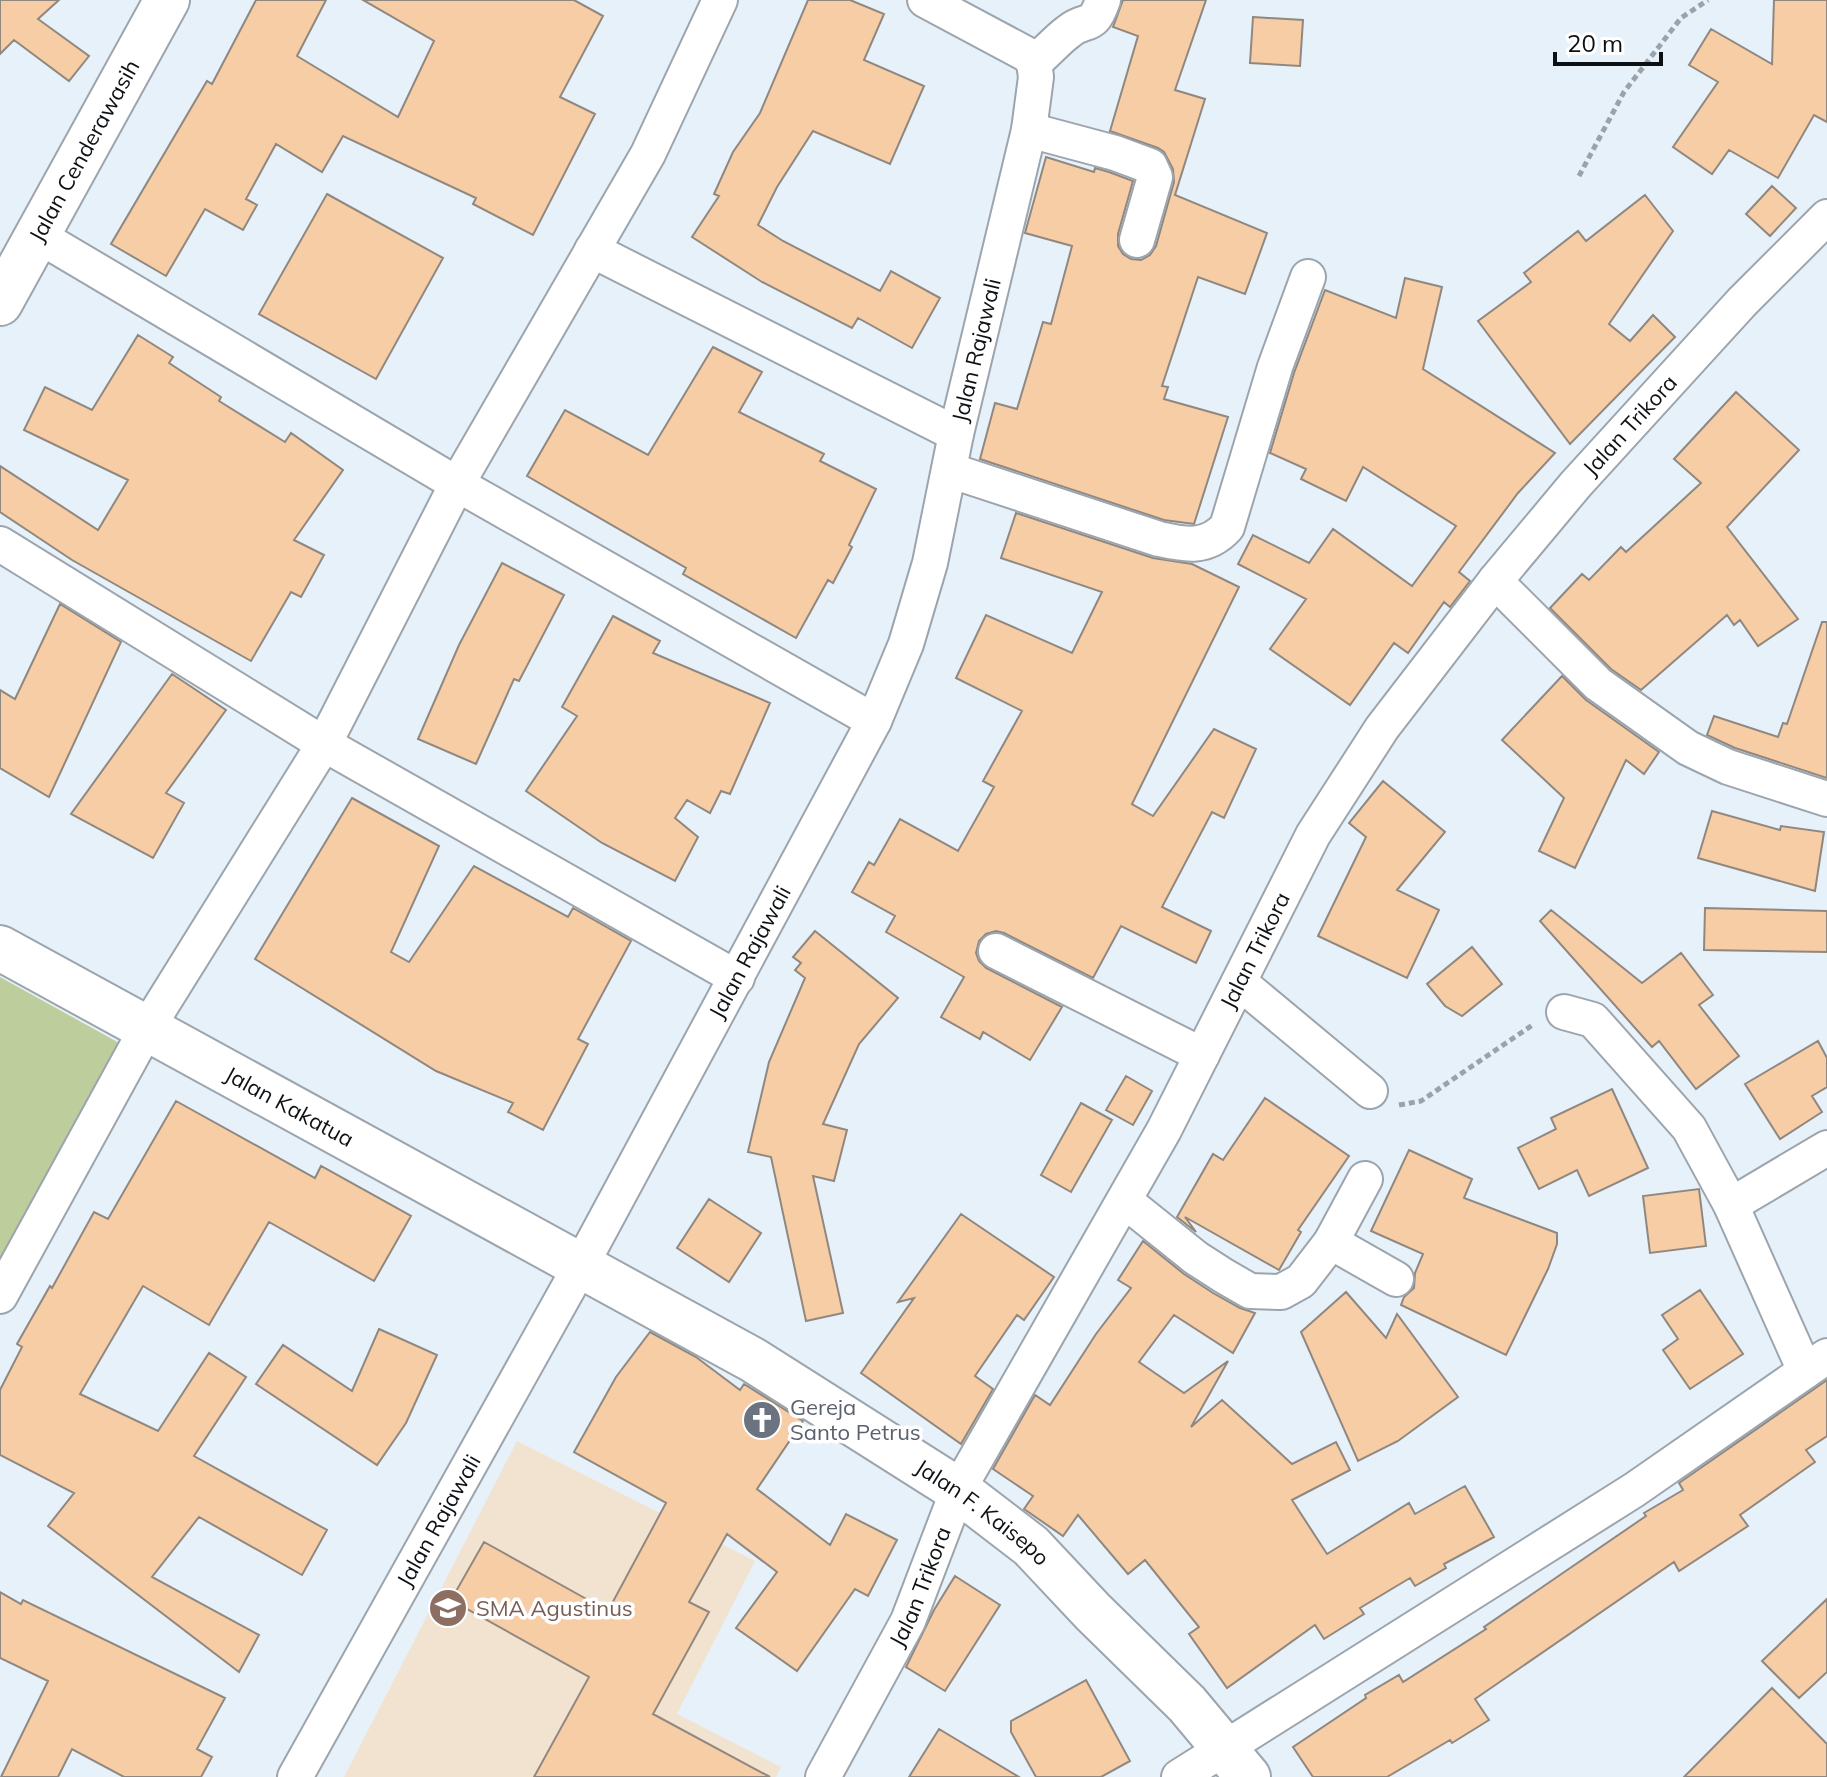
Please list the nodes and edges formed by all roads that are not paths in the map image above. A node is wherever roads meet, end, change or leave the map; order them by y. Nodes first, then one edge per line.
1 (167, 0) edge
2 (720, 0) edge
3 (925, 0) edge
4 (1103, 0) edge
5 (1034, 63) junction
6 (1029, 130) junction
7 (1827, 217) edge
8 (37, 235) junction
9 (1137, 240) dead end
10 (592, 250) junction
11 (1308, 277) dead end
12 (0, 303) edge
13 (956, 434) junction
14 (949, 470) junction
15 (457, 484) junction
16 (0, 544) edge
17 (1495, 581) junction
18 (874, 721) junction
19 (324, 744) junction
20 (1827, 799) edge
21 (0, 948) edge
22 (996, 951) dead end
23 (737, 978) junction
24 (1239, 982) junction
25 (1564, 1012) road end
26 (146, 1030) junction
27 (1202, 1055) junction
28 (1370, 1091) road end
29 (1827, 1148) edge
30 (1365, 1179) dead end
31 (1125, 1201) junction
32 (1731, 1205) junction
33 (1331, 1242) junction
34 (580, 1267) junction
35 (1396, 1279) dead end
36 (0, 1296) edge
37 (1816, 1364) edge
38 (958, 1490) junction
39 (1236, 1763) edge
40 (295, 1777) edge
41 (823, 1777) edge
42 (1179, 1777) edge

1 - 8 street, Jalan Cenderawasih
2 - 10 street
3 - 5 street
4 - 5 street
5 - 6 street, Jalan Rajawali
6 - 9 street
6 - 13 street, Jalan Rajawali
7 - 17 street, Jalan Trikora
8 - 12 street, Jalan Cenderawasih
8 - 15 street
10 - 13 street
10 - 15 street
11 - 14 street
13 - 14 street, Jalan Rajawali
14 - 18 street, Jalan Rajawali
15 - 18 street
15 - 19 street
16 - 19 street
17 - 20 street
17 - 24 street, Jalan Trikora
18 - 23 street, Jalan Rajawali
19 - 23 street
19 - 26 street
21 - 26 street, Jalan Kakatua
22 - 27 street
23 - 34 street, Jalan Rajawali
24 - 27 street, Jalan Trikora
24 - 28 street
25 - 32 street
26 - 34 street, Jalan Kakatua
26 - 36 street
27 - 31 street, Jalan Trikora
29 - 32 street
30 - 33 street
31 - 33 street
31 - 38 street, Jalan Trikora
32 - 37 street
33 - 35 street
34 - 38 street, Jalan F. Kaisepo
34 - 40 street, Jalan Rajawali
37 - 39 street
38 - 39 street, Jalan F. Kaisepo
38 - 41 street, Jalan Trikora
39 - 42 street

